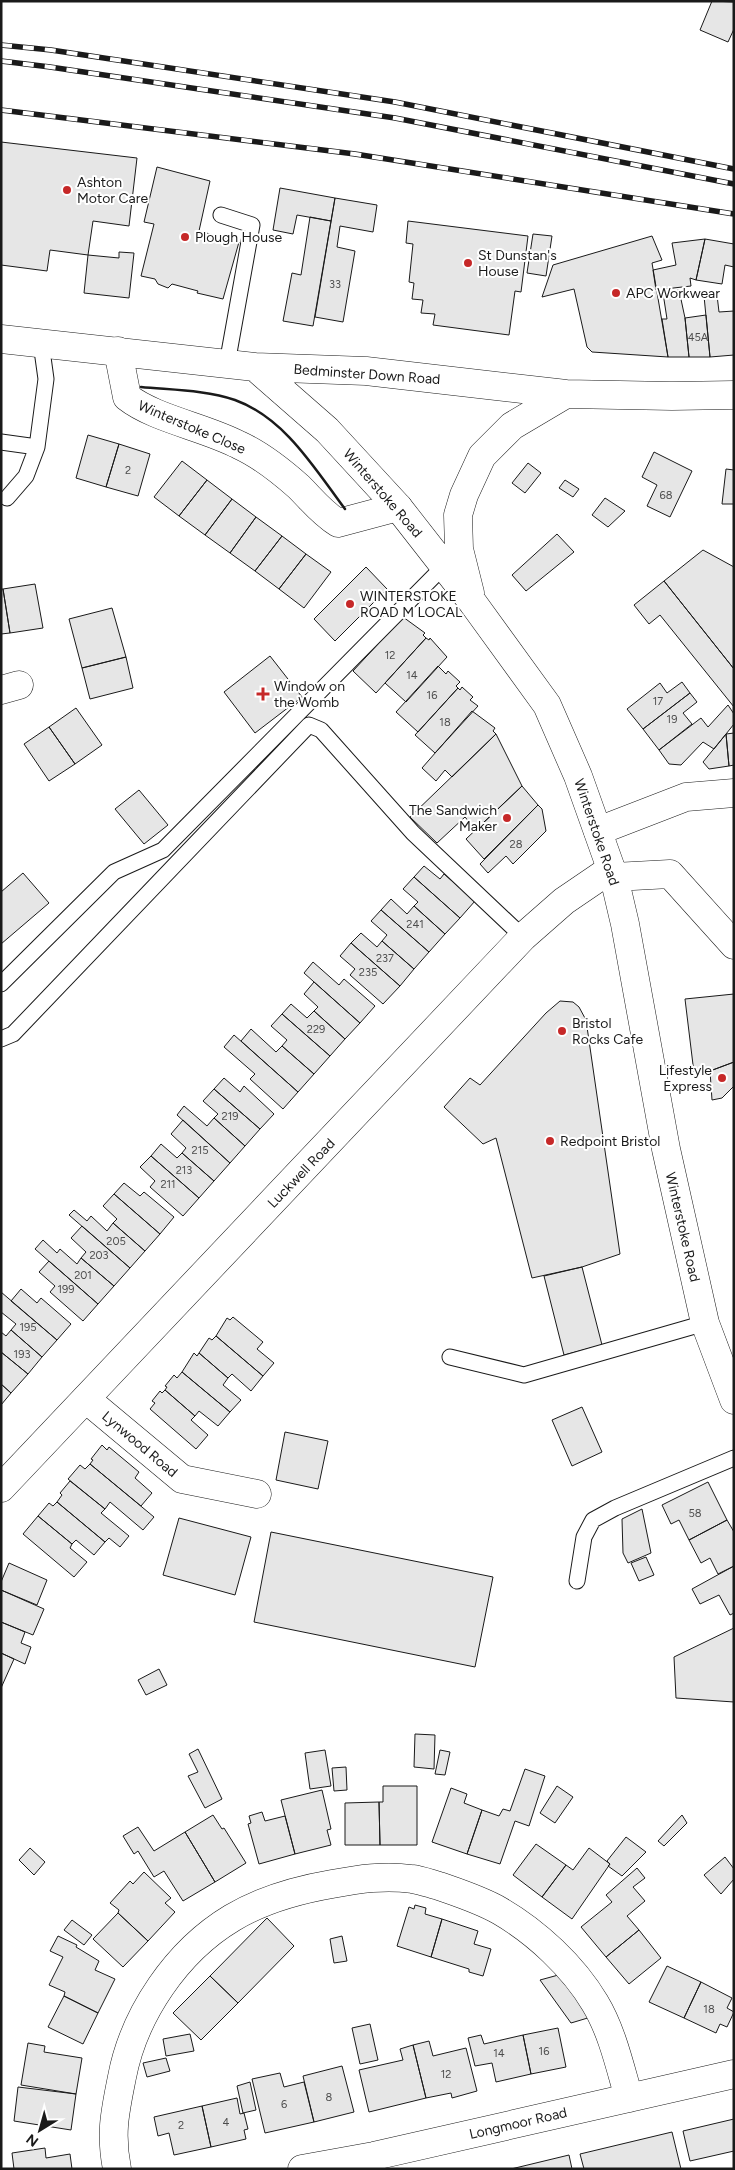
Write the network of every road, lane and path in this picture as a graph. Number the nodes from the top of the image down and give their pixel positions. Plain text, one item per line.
1 (221, 215) dead end
2 (1, 339) edge
3 (41, 343) junction
4 (118, 351) junction
5 (227, 364) junction
6 (255, 367) junction
7 (566, 394) junction
8 (734, 395) edge
9 (1, 442) edge
10 (37, 447) junction
11 (7, 498) dead end
12 (398, 507) junction
13 (444, 566) junction
14 (473, 603) junction
15 (734, 793) edge
16 (598, 831) junction
17 (613, 873) junction
18 (523, 937) junction
19 (734, 945) edge
20 (1, 984) edge
21 (1, 1039) edge
22 (705, 1322) junction
23 (450, 1358) dead end
24 (86, 1399) junction
25 (734, 1400) edge
26 (734, 1458) edge
27 (1, 1488) edge
28 (256, 1494) dead end
29 (577, 1580) dead end
30 (734, 2074) edge
31 (629, 2098) junction
32 (376, 2162) edge
33 (117, 2169) edge
34 (302, 2169) edge

1 - 5 lane
2 - 3 main road, Bedminster Down Road
3 - 4 main road, Bedminster Down Road
3 - 10 lane
4 - 5 main road, Bedminster Down Road
4 - 12 main road, Winterstoke Close
5 - 6 main road, Bedminster Down Road
6 - 7 main road, Bedminster Down Road
6 - 12 main road, Winterstoke Road
7 - 8 main road, Bedminster Down Road
7 - 14 main road
9 - 10 lane
10 - 11 lane
12 - 13 main road, Winterstoke Road
13 - 14 main road, Winterstoke Road
13 - 20 lane
14 - 16 main road, Winterstoke Road
15 - 16 main road
16 - 17 main road, Winterstoke Road
17 - 18 main road, Luckwell Road
17 - 19 main road
17 - 22 main road, Winterstoke Road
18 - 21 lane
18 - 24 main road, Luckwell Road
22 - 23 lane
22 - 25 main road, Winterstoke Road
24 - 27 main road, Luckwell Road
24 - 28 main road, Lynwood Road
26 - 29 lane
30 - 31 main road, Longmoor Road
31 - 32 main road, Longmoor Road
31 - 33 main road
32 - 34 main road, Longmoor Road

